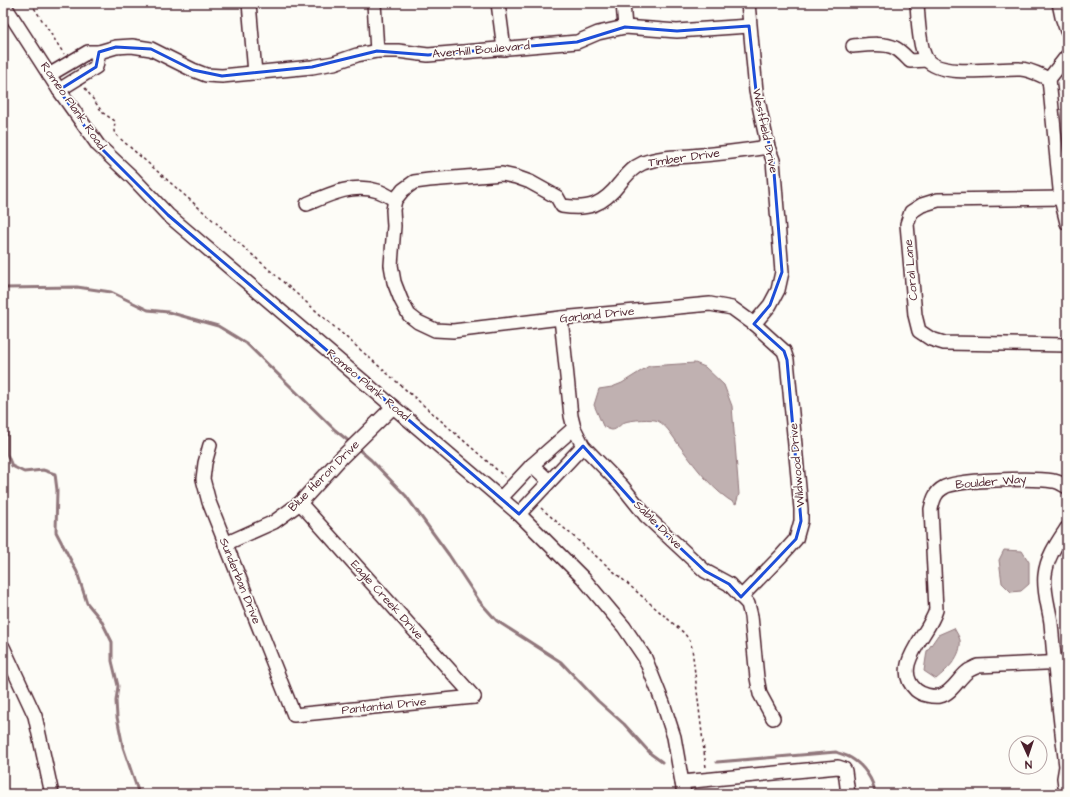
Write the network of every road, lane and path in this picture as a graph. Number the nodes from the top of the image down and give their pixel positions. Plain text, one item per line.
1 (3, 3) edge
2 (31, 3) edge
3 (249, 3) edge
4 (374, 3) edge
5 (498, 3) edge
6 (623, 3) edge
7 (748, 3) edge
8 (917, 3) edge
9 (1060, 3) edge
10 (749, 26) junction
11 (625, 27) junction
12 (1067, 31) edge
13 (853, 46) dead end
14 (504, 49) junction
15 (377, 51) junction
16 (99, 52) junction
17 (1067, 56) edge
18 (927, 60) junction
19 (70, 64) junction
20 (254, 73) junction
21 (50, 74) junction
22 (79, 78) junction
23 (1049, 79) junction
24 (59, 90) junction
25 (768, 147) junction
26 (1064, 199) edge
27 (395, 200) junction
28 (307, 204) dead end
29 (1067, 223) edge
30 (561, 318) junction
31 (754, 324) junction
32 (1067, 345) edge
33 (393, 407) junction
34 (574, 428) junction
35 (210, 445) dead end
36 (583, 446) junction
37 (532, 465) junction
38 (549, 481) junction
39 (514, 484) junction
40 (1067, 488) edge
41 (501, 498) junction
42 (532, 500) junction
43 (300, 503) junction
44 (519, 514) junction
45 (1067, 528) edge
46 (225, 544) junction
47 (741, 597) junction
48 (3, 647) edge
49 (1054, 662) junction
50 (1067, 662) edge
51 (474, 697) joint
52 (294, 715) joint
53 (773, 718) dead end
54 (1067, 767) edge
55 (708, 780) junction
56 (683, 788) edge
57 (52, 794) edge
58 (848, 794) edge
59 (1066, 794) edge

1 - 21 street, Romeo Plank Road
2 - 19 path
3 - 20 street
4 - 15 street
5 - 14 street
6 - 11 street
7 - 10 street, Westfield Drive
8 - 18 street
9 - 12 street
10 - 11 street, Averhill Boulevard
10 - 25 street, Westfield Drive
11 - 14 street, Averhill Boulevard
13 - 18 street
14 - 15 street, Averhill Boulevard
15 - 20 street, Averhill Boulevard
16 - 19 street, Averhill Boulevard
16 - 20 street, Averhill Boulevard
16 - 22 street
17 - 23 street
18 - 23 street
19 - 21 street, Averhill Boulevard
21 - 24 street, Romeo Plank Road
22 - 24 street
22 - 39 path
23 - 26 street
24 - 33 street, Romeo Plank Road
25 - 27 street, Timber Drive
25 - 31 street, Westfield Drive
26 - 29 street
26 - 32 street, Coral Lane
27 - 28 street
27 - 30 street, Garland Drive
30 - 31 street, Garland Drive
30 - 34 street, Sable Drive
31 - 47 street, Wildwood Drive
33 - 41 street, Romeo Plank Road
33 - 43 street, Blue Heron Drive
34 - 36 street, Sable Drive
34 - 37 street
35 - 46 street, Sunderban Drive
36 - 38 street
36 - 47 street, Sable Drive
37 - 38 street
37 - 39 street
38 - 42 street
39 - 41 street
40 - 49 street, Boulder Way
41 - 44 street, Romeo Plank Road
42 - 44 street
42 - 55 path
43 - 46 street, Blue Heron Drive
43 - 51 street, Eagle Creek Drive
44 - 56 street, Romeo Plank Road
45 - 49 street
46 - 52 street, Sunderban Drive
47 - 53 street, Sable Drive
48 - 57 street
49 - 50 street
49 - 54 street
51 - 52 street, Pantantial Drive
54 - 59 street
55 - 56 street
55 - 58 street

